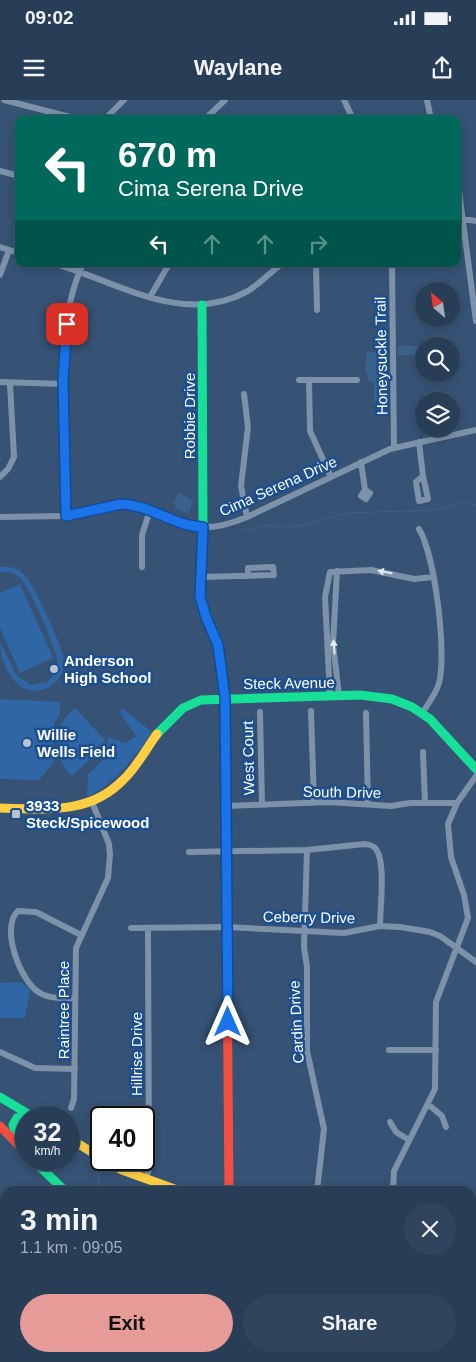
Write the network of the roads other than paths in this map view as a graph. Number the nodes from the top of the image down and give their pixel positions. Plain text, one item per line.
1 (4, 100) edge
2 (124, 100) edge
3 (225, 100) edge
4 (344, 100) edge
5 (427, 100) edge
6 (62, 115) edge
7 (109, 115) edge
8 (209, 115) edge
9 (351, 115) edge
10 (430, 115) edge
11 (0, 171) edge
12 (15, 175) edge
13 (461, 218) edge
14 (476, 221) edge
15 (461, 224) edge
16 (0, 247) edge
17 (9, 250) junction
18 (15, 252) edge
19 (66, 267) edge
20 (82, 267) edge
21 (167, 267) edge
22 (278, 267) edge
23 (316, 267) edge
24 (392, 267) edge
25 (80, 271) junction
26 (0, 275) edge
27 (150, 297) junction
28 (202, 305) junction
29 (317, 310) dead end
30 (476, 321) edge
31 (299, 380) dead end
32 (309, 380) junction
33 (357, 380) dead end
34 (0, 382) edge
35 (10, 384) junction
36 (63, 384) junction
37 (244, 394) dead end
38 (476, 432) edge
39 (419, 442) junction
40 (394, 448) junction
41 (361, 462) junction
42 (331, 476) junction
43 (423, 476) dead end
44 (0, 477) edge
45 (365, 490) dead end
46 (150, 510) junction
47 (0, 516) edge
48 (66, 516) junction
49 (247, 517) junction
50 (203, 527) junction
51 (419, 529) dead end
52 (142, 567) dead end
53 (248, 576) dead end
54 (201, 577) junction
55 (433, 577) junction
56 (334, 696) junction
57 (225, 698) junction
58 (312, 711) dead end
59 (260, 712) dead end
60 (366, 713) dead end
61 (422, 713) junction
62 (423, 752) dead end
63 (476, 769) edge
64 (476, 776) edge
65 (92, 802) junction
66 (314, 803) junction
67 (425, 803) junction
68 (457, 803) junction
69 (262, 804) junction
70 (368, 804) junction
71 (226, 806) junction
72 (0, 808) edge
73 (307, 850) junction
74 (189, 852) dead end
75 (226, 852) junction
76 (380, 926) junction
77 (131, 928) dead end
78 (148, 928) junction
79 (227, 928) junction
80 (305, 929) junction
81 (81, 935) junction
82 (457, 949) junction
83 (476, 962) edge
84 (74, 998) junction
85 (389, 1050) dead end
86 (436, 1050) junction
87 (0, 1052) edge
88 (75, 1069) junction
89 (0, 1097) edge
90 (429, 1105) junction
91 (16, 1106) edge
92 (72, 1106) edge
93 (15, 1121) edge
94 (390, 1122) dead end
95 (0, 1126) edge
96 (446, 1127) dead end
97 (15, 1136) edge
98 (409, 1140) junction
99 (15, 1141) edge
100 (44, 1171) edge
101 (125, 1171) edge
102 (146, 1179) junction
103 (60, 1186) edge
104 (166, 1186) edge
105 (229, 1186) edge
106 (318, 1186) edge
107 (393, 1186) edge

1 - 6 street
2 - 7 street
3 - 8 street
4 - 9 street
5 - 10 street
11 - 12 street
13 - 14 street
15 - 30 street
16 - 17 street
17 - 18 street
17 - 26 street
19 - 25 street
20 - 25 street
21 - 27 street
22 - 28 street
23 - 29 street
24 - 40 street, Honeysuckle Trail
25 - 27 street
25 - 36 street
27 - 28 street
28 - 50 street, Robbie Drive
31 - 32 street
32 - 33 street
32 - 42 street
34 - 35 street
35 - 36 street
35 - 44 street
36 - 48 street
37 - 49 street
38 - 39 street, Cima Serena Drive
39 - 40 street, Cima Serena Drive
39 - 43 street
40 - 41 street, Cima Serena Drive
41 - 42 street, Cima Serena Drive
41 - 45 street
42 - 49 street, Cima Serena Drive
46 - 48 street, Cima Serena Drive
46 - 50 street, Cima Serena Drive
46 - 52 street
47 - 48 street, Cima Serena Drive
49 - 50 street, Cima Serena Drive
50 - 54 street, Robbie Drive
51 - 55 street
53 - 54 street
54 - 57 street, Robbie Drive
55 -> 56 street
55 - 61 street
56 - 57 street, Steck Avenue
56 - 61 street, Steck Avenue
57 - 65 street, Steck Avenue
57 - 71 street, Robbie Drive
58 - 66 street
59 - 69 street, West Court
60 - 70 street
61 - 63 street, Steck Avenue
62 - 67 street
64 - 68 street
65 - 72 street, Steck Avenue
65 - 81 street, Raintree Place
66 - 69 street, South Drive
66 - 70 street, South Drive
67 - 68 street, South Drive
67 - 70 street, South Drive
68 - 82 street
69 - 71 street, South Drive
71 - 75 street, Robbie Drive
73 - 75 street
73 - 76 street
73 - 80 street, Cardin Drive
74 - 75 street
75 - 79 street, Robbie Drive
76 - 80 street, Ceberry Drive
76 - 82 street, Ceberry Drive
77 - 78 street, Ceberry Drive
78 - 79 street, Ceberry Drive
78 - 102 street, Hillrise Drive
79 - 80 street, Ceberry Drive
79 - 105 street, Robbie Drive
80 - 106 street, Cardin Drive
81 - 84 street, Raintree Place
81 - 84 street
82 - 83 street, Ceberry Drive
82 - 86 street
84 - 88 street, Raintree Place
85 - 86 street
86 - 90 street
87 - 88 street
88 - 92 street, Raintree Place
89 - 91 street
90 - 96 street
90 - 98 street
93 - 97 street
94 - 98 street
95 - 99 street
98 - 107 street
100 - 103 street
101 - 102 street
102 - 104 street

